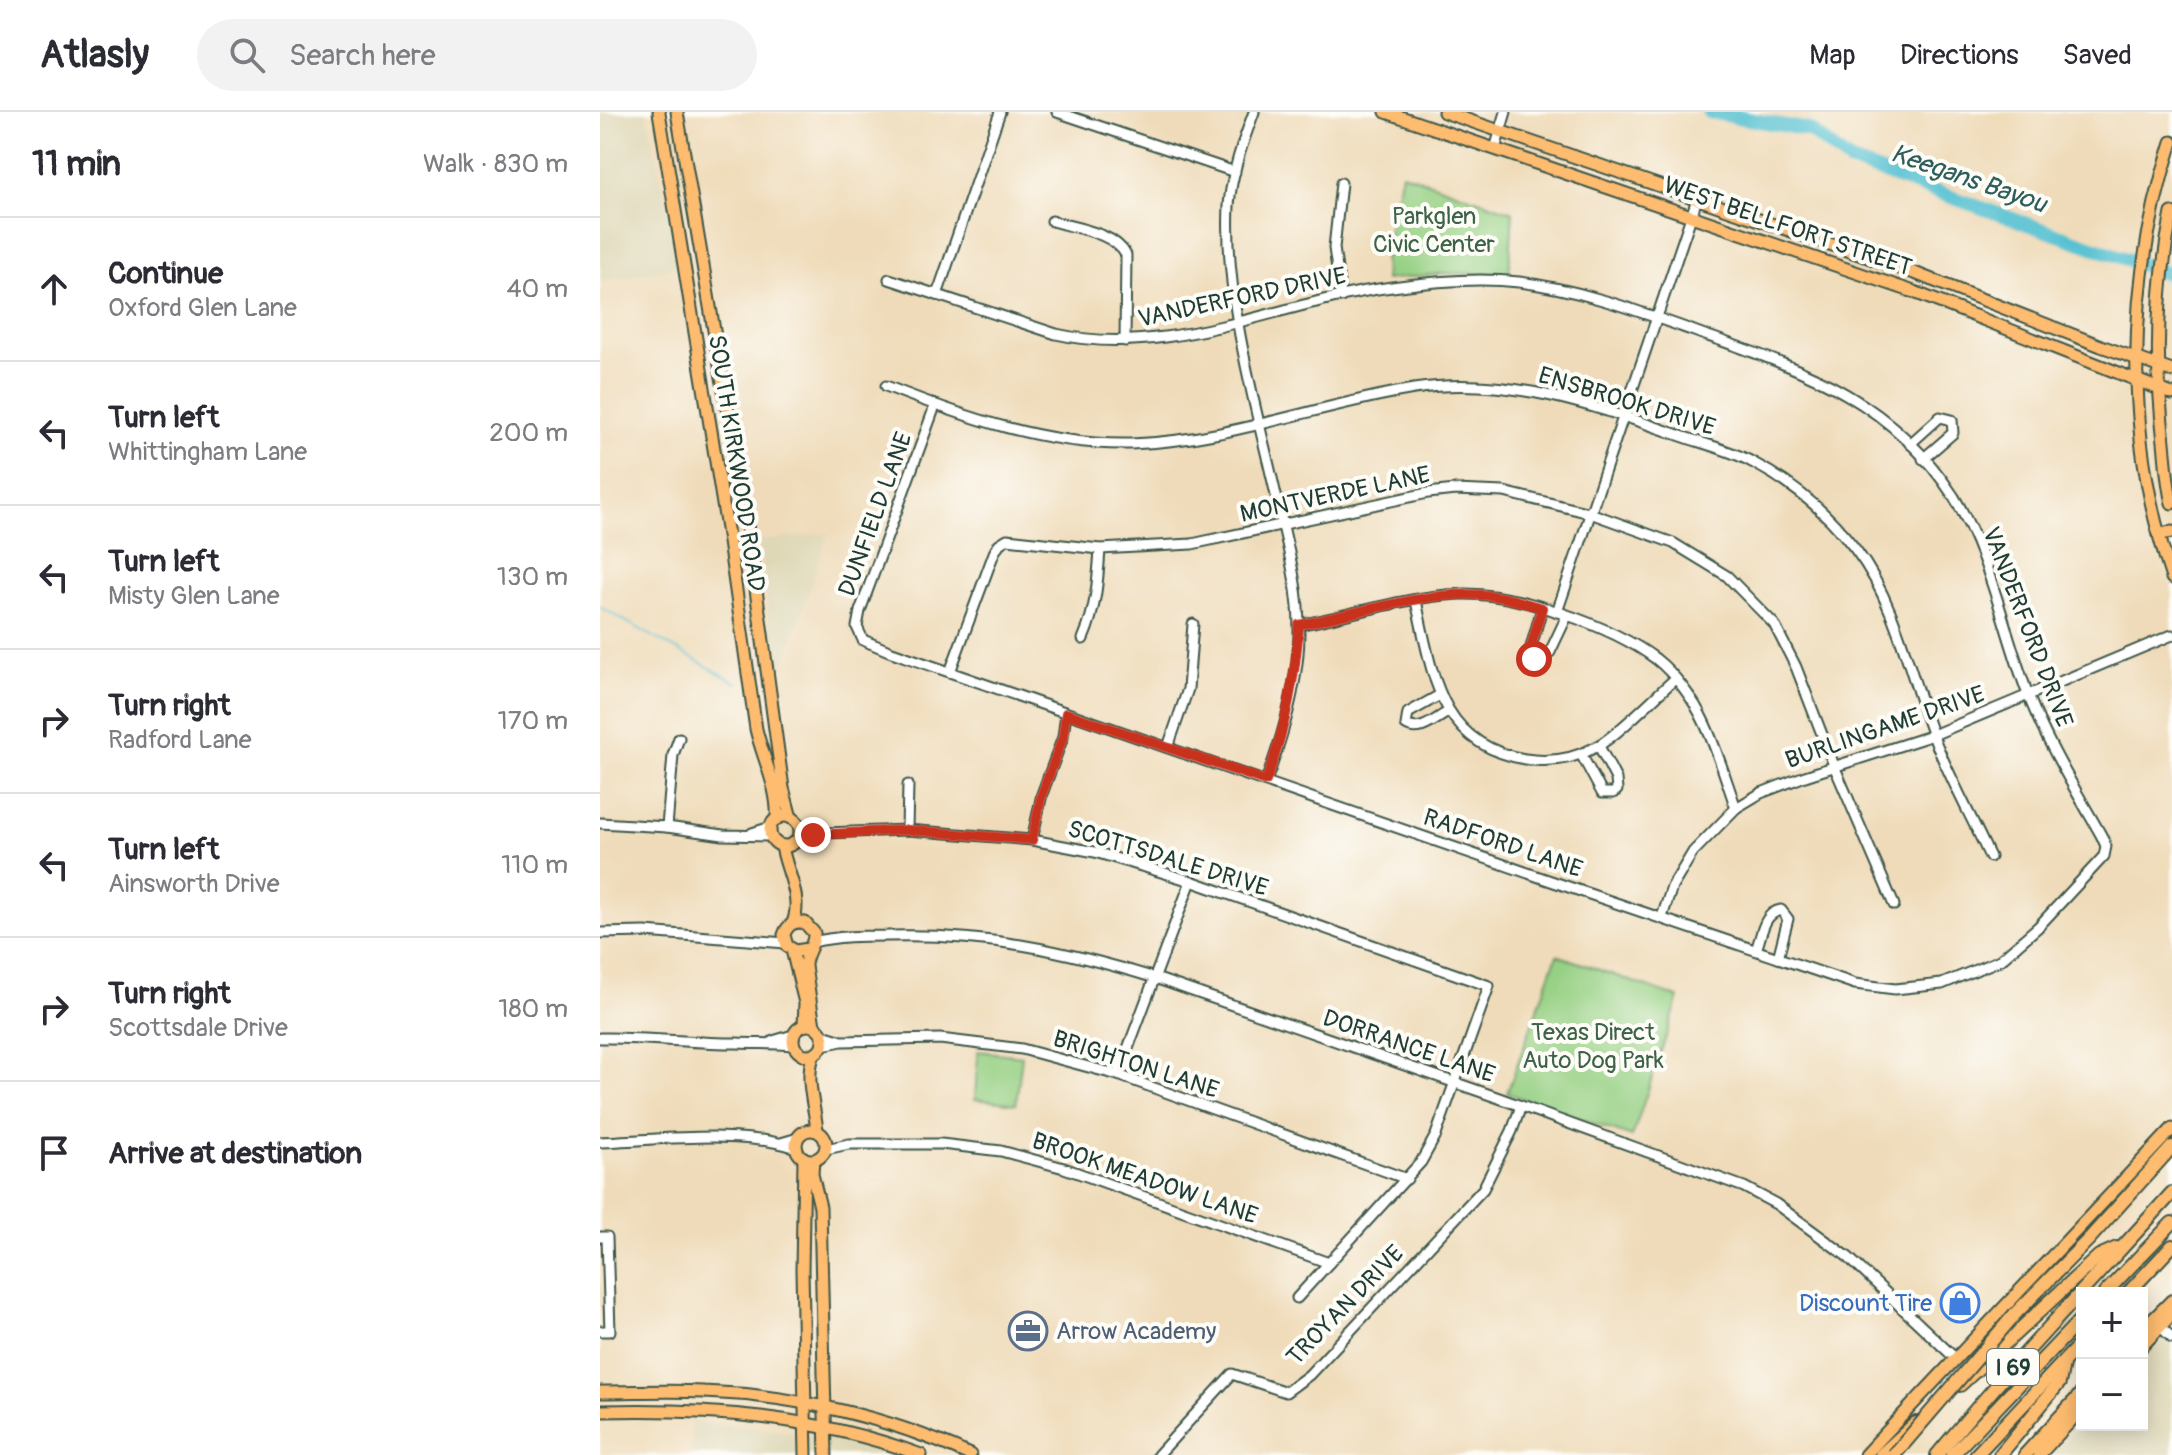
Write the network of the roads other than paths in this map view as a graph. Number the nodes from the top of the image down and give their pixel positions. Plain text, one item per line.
1 (659, 112) edge
2 (677, 112) edge
3 (1000, 112) edge
4 (1057, 112) edge
5 (1254, 112) edge
6 (1386, 112) edge
7 (1444, 112) edge
8 (1506, 112) edge
9 (1500, 131) junction
10 (2171, 145) edge
11 (1495, 149) junction
12 (1235, 172) junction
13 (1341, 183) dead end
14 (1697, 199) junction
15 (2172, 213) edge
16 (1692, 216) junction
17 (1052, 221) dead end
18 (697, 223) junction
19 (677, 226) junction
20 (1853, 252) junction
21 (1848, 270) junction
22 (889, 279) dead end
23 (937, 295) junction
24 (1341, 297) junction
25 (714, 318) junction
26 (1656, 318) junction
27 (2029, 318) junction
28 (1238, 322) junction
29 (692, 329) junction
30 (2024, 334) junction
31 (1125, 341) junction
32 (2137, 358) junction
33 (2158, 365) junction
34 (2172, 371) edge
35 (2137, 381) junction
36 (886, 386) dead end
37 (2160, 389) junction
38 (2172, 394) edge
39 (935, 406) junction
40 (1624, 416) junction
41 (729, 418) junction
42 (1261, 422) junction
43 (708, 423) junction
44 (1910, 444) junction
45 (1923, 459) junction
46 (2172, 503) edge
47 (1590, 513) junction
48 (1283, 525) junction
49 (748, 531) junction
50 (2166, 533) edge
51 (728, 535) junction
52 (1100, 549) junction
53 (2172, 578) edge
54 (1416, 601) junction
55 (1542, 608) junction
56 (1562, 614) junction
57 (740, 617) junction
58 (761, 617) junction
59 (1193, 624) dead end
60 (1299, 625) junction
61 (2172, 635) edge
62 (860, 636) joint
63 (1083, 639) dead end
64 (950, 672) junction
65 (1675, 679) junction
66 (1440, 695) junction
67 (2028, 695) junction
68 (1448, 712) junction
69 (1066, 713) junction
70 (776, 728) junction
71 (756, 729) junction
72 (1933, 735) junction
73 (679, 738) dead end
74 (1599, 746) junction
75 (1168, 747) junction
76 (1581, 754) junction
77 (1835, 768) junction
78 (1266, 781) junction
79 (908, 785) dead end
80 (1736, 808) junction
81 (791, 818) junction
82 (600, 823) edge
83 (667, 827) junction
84 (773, 827) junction
85 (907, 830) junction
86 (793, 839) junction
87 (1032, 840) junction
88 (2104, 856) joint
89 (1990, 857) dead end
90 (1191, 881) junction
91 (1894, 905) dead end
92 (1662, 917) junction
93 (600, 933) edge
94 (792, 934) junction
95 (812, 941) junction
96 (1756, 950) junction
97 (1778, 958) junction
98 (1155, 978) junction
99 (815, 1037) junction
100 (600, 1038) edge
101 (796, 1044) junction
102 (1118, 1075) junction
103 (1454, 1083) junction
104 (1521, 1106) junction
105 (2172, 1129) edge
106 (600, 1142) edge
107 (811, 1144) junction
108 (2172, 1147) edge
109 (1407, 1179) junction
110 (2172, 1193) edge
111 (2172, 1223) edge
112 (600, 1237) edge
113 (2127, 1243) junction
114 (2172, 1246) edge
115 (1329, 1263) junction
116 (2111, 1287) edge
117 (2134, 1287) edge
118 (1297, 1298) dead end
119 (2172, 1301) edge
120 (2172, 1314) edge
121 (2076, 1324) edge
122 (2148, 1325) edge
123 (2160, 1326) junction
124 (605, 1331) edge
125 (2172, 1338) edge
126 (2148, 1339) edge
127 (2076, 1348) edge
128 (1956, 1359) junction
129 (2063, 1362) junction
130 (600, 1392) edge
131 (2076, 1400) edge
132 (805, 1404) junction
133 (825, 1408) junction
134 (600, 1411) edge
135 (2076, 1415) edge
136 (805, 1422) junction
137 (826, 1428) junction
138 (806, 1455) edge
139 (826, 1455) edge
140 (921, 1455) edge
141 (970, 1455) edge
142 (1158, 1455) edge
143 (1865, 1455) edge
144 (1881, 1455) edge
145 (1894, 1455) edge
146 (1937, 1455) edge
147 (1952, 1455) edge
148 (1976, 1455) edge
149 (2000, 1455) edge
150 (2025, 1455) edge
151 (2039, 1455) edge

1 - 19 main road, SOUTH KIRKWOOD ROAD
2 - 18 main road, SOUTH KIRKWOOD ROAD
3 - 23 street
4 - 12 street
5 - 12 street
6 - 11 main road, WEST BELLFORT STREET
7 - 9 main road, WEST BELLFORT STREET
8 - 9 street
9 - 11 street
9 - 14 main road, WEST BELLFORT STREET
10 - 32 main road
11 - 16 main road, WEST BELLFORT STREET
12 - 28 street
13 - 24 street
14 - 16 street
14 - 20 main road, WEST BELLFORT STREET
15 - 33 main road
16 - 21 main road, WEST BELLFORT STREET
16 - 26 street
17 - 31 street
18 - 19 main road
18 - 25 main road, SOUTH KIRKWOOD ROAD
19 - 29 main road, SOUTH KIRKWOOD ROAD
20 - 21 main road
20 - 27 main road, WEST BELLFORT STREET
21 - 30 main road, WEST BELLFORT STREET
22 - 23 street, VANDERFORD DRIVE
23 - 31 street, VANDERFORD DRIVE
24 - 26 street, VANDERFORD DRIVE
24 - 28 street, VANDERFORD DRIVE
25 - 29 main road
25 - 41 main road, SOUTH KIRKWOOD ROAD
26 - 40 street
26 - 44 street, VANDERFORD DRIVE
27 - 30 main road
27 - 32 main road, WEST BELLFORT STREET
28 - 31 street, VANDERFORD DRIVE
28 - 42 street
29 - 43 main road, SOUTH KIRKWOOD ROAD
30 - 35 main road, WEST BELLFORT STREET
32 - 33 main road, WEST BELLFORT STREET
32 - 35 main road
33 - 34 main road, WEST BELLFORT STREET
33 - 37 main road
35 - 37 main road, WEST BELLFORT STREET
35 - 50 main road
36 - 39 street, ENSBROOK DRIVE
37 - 38 main road, WEST BELLFORT STREET
37 - 46 main road
39 - 42 street, ENSBROOK DRIVE
39 - 62 street, DUNFIELD LANE
40 - 42 street, ENSBROOK DRIVE
40 - 47 street
40 - 72 street, ENSBROOK DRIVE
41 - 43 main road
41 - 49 main road, SOUTH KIRKWOOD ROAD
42 - 48 street
43 - 51 main road, SOUTH KIRKWOOD ROAD
44 - 45 street, VANDERFORD DRIVE
44 - 45 street
45 - 67 street, VANDERFORD DRIVE
47 - 48 street, MONTVERDE LANE
47 - 56 street
47 - 77 street, MONTVERDE LANE
48 - 52 street, MONTVERDE LANE
48 - 60 street
49 - 51 main road
49 - 58 main road, SOUTH KIRKWOOD ROAD
50 - 53 main road
51 - 57 main road, SOUTH KIRKWOOD ROAD
52 - 63 street
52 - 64 street, MONTVERDE LANE
54 - 55 street
54 - 60 street
54 - 66 street
55 - 56 street
55 - 56 street
56 - 65 street
57 - 58 main road
57 - 71 main road, SOUTH KIRKWOOD ROAD
58 - 70 main road, SOUTH KIRKWOOD ROAD
59 - 75 street
60 - 78 street
61 - 67 street, BURLINGAME DRIVE
62 - 64 street, RADFORD LANE
64 - 69 street, RADFORD LANE
65 - 74 street
65 - 80 street
66 - 68 street
66 - 68 street
67 - 72 street, BURLINGAME DRIVE
67 - 88 street, VANDERFORD DRIVE
68 - 76 street
69 - 75 street, RADFORD LANE
69 - 87 street
70 - 71 main road
70 - 81 main road, SOUTH KIRKWOOD ROAD
71 - 84 main road, SOUTH KIRKWOOD ROAD
72 - 77 street, BURLINGAME DRIVE
72 - 89 street, ENSBROOK DRIVE
73 - 83 street
74 - 76 street
74 - 76 street
75 - 78 street, RADFORD LANE
77 - 80 street, BURLINGAME DRIVE
77 - 91 street, MONTVERDE LANE
78 - 92 street, RADFORD LANE
79 - 85 street
80 - 92 street, BURLINGAME DRIVE
81 - 84 main road
81 - 86 main road
82 - 83 street
83 - 84 street
84 - 86 main road
85 - 86 street, SCOTTSDALE DRIVE
85 - 87 street, SCOTTSDALE DRIVE
86 - 94 main road
87 - 90 street, SCOTTSDALE DRIVE
88 - 97 street, RADFORD LANE
90 - 98 street
90 - 103 street, SCOTTSDALE DRIVE
92 - 96 street, RADFORD LANE
93 - 94 street
94 - 95 main road
94 - 95 main road
94 - 99 main road
95 - 98 street, DORRANCE LANE
95 - 99 main road
96 - 97 street, RADFORD LANE
96 - 97 street
98 - 102 street
98 - 103 street, DORRANCE LANE
99 - 101 main road
99 - 101 main road
99 - 102 street, BRIGHTON LANE
99 - 107 main road
100 - 101 street
101 - 107 main road
102 - 109 street, BRIGHTON LANE
103 - 104 street, DORRANCE LANE
103 - 109 street
104 - 128 street, DORRANCE LANE
104 - 142 street, TROYAN DRIVE
105 - 128 main road
106 - 107 street, BROOK MEADOW LANE
107 - 115 street, BROOK MEADOW LANE
107 - 132 main road
107 - 133 main road
108 - 145 highway, bridge
109 - 115 street
110 - 113 highway, I 69
111 - 116 highway
112 - 124 street
113 - 144 highway
113 - 146 highway, I 69
114 - 117 highway
115 - 118 street
119 - 122 highway
120 - 123 main road
121 - 147 highway
123 - 125 street
123 - 126 main road
127 - 129 highway, I 69
128 - 143 main road
129 - 148 highway, I 69
129 - 149 highway
130 - 132 main road
131 - 150 highway
132 - 133 main road
132 - 136 main road
133 - 137 main road
133 - 141 main road
134 - 136 main road
135 - 151 main road
136 - 137 main road
136 - 138 main road
137 - 139 main road
137 - 140 main road

